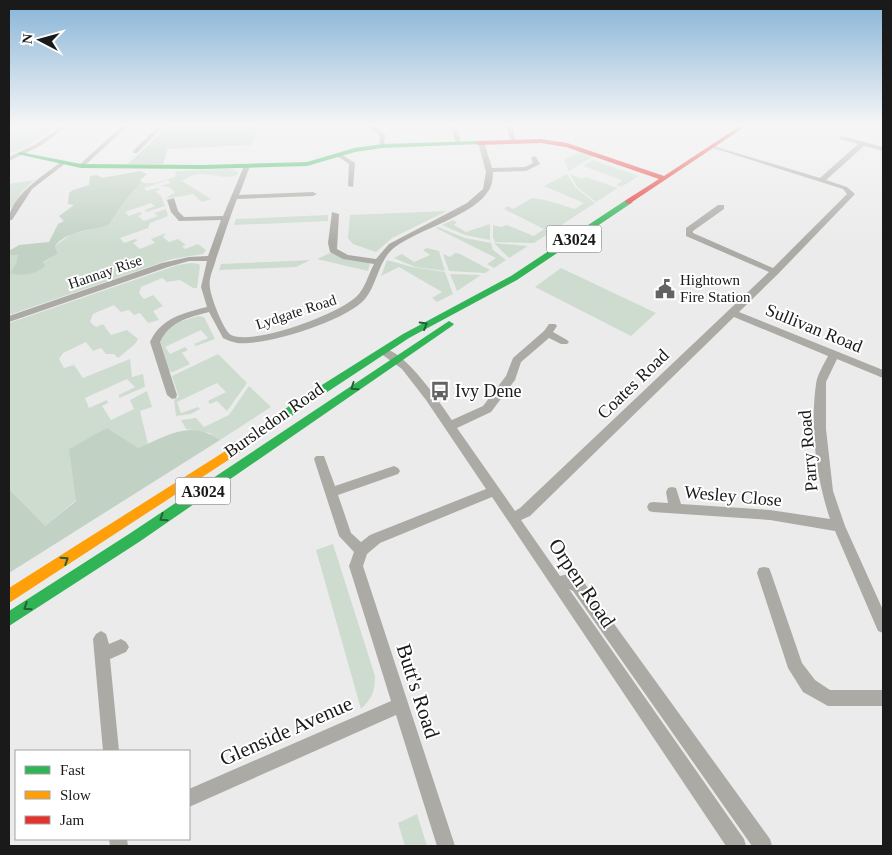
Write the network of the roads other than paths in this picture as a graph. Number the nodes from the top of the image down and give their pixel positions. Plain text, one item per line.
1 (59, 166) edge
2 (81, 166) edge
3 (247, 166) junction
4 (250, 166) edge
5 (352, 166) edge
6 (489, 166) edge
7 (533, 166) edge
8 (628, 166) edge
9 (682, 166) edge
10 (775, 166) edge
11 (838, 166) edge
12 (490, 170) junction
13 (664, 178) junction
14 (822, 181) junction
15 (351, 186) dead end
16 (313, 194) dead end
17 (235, 197) junction
18 (171, 200) dead end
19 (721, 207) dead end
20 (336, 214) dead end
21 (9, 218) edge
22 (227, 218) junction
23 (212, 258) junction
24 (377, 262) junction
25 (775, 272) junction
26 (483, 297) junction
27 (213, 308) junction
28 (733, 313) junction
29 (9, 319) edge
30 (564, 342) dead end
31 (383, 351) junction
32 (834, 354) junction
33 (395, 359) junction
34 (883, 374) edge
35 (172, 395) dead end
36 (450, 426) junction
37 (320, 459) dead end
38 (394, 471) dead end
39 (494, 491) junction
40 (332, 492) junction
41 (672, 492) dead end
42 (653, 507) dead end
43 (676, 508) junction
44 (513, 518) junction
45 (839, 526) junction
46 (361, 550) junction
47 (764, 572) dead end
48 (557, 583) junction
49 (9, 596) edge
50 (878, 606) edge
51 (9, 619) edge
52 (883, 626) edge
53 (121, 647) dead end
54 (883, 698) edge
55 (400, 705) junction
56 (111, 750) edge
57 (190, 798) edge
58 (446, 846) edge
59 (737, 846) edge
60 (763, 846) edge

1 - 21 street
2 - 3 main road
3 - 4 main road
3 - 17 street, Lydgate Road
5 - 15 street
6 - 12 street
7 - 12 street
8 - 13 main road
9 - 13 main road, Bursledon Road / A3024
10 - 14 street, Coates Road
11 - 14 street
12 - 24 street, Lydgate Road
13 - 26 main road, Bursledon Road / A3024
14 - 25 street, Coates Road
16 - 17 street
17 - 22 street, Lydgate Road
18 - 22 street
19 - 25 street
20 - 24 street
22 - 23 street, Lydgate Road
23 - 27 street, Lydgate Road
23 - 29 street, Hannay Rise
24 - 27 street, Lydgate Road
25 - 28 street, Coates Road
31 -> 26 main road, Bursledon Road / A3024
26 - 33 main road, Bursledon Road / A3024
27 - 35 street
28 - 32 street, Sullivan Road
28 - 44 street, Coates Road
30 - 36 street
31 - 33 street, Orpen Road
49 -> 31 main road, Bursledon Road / A3024
32 - 34 street, Sullivan Road
32 - 45 street, Parry Road
33 - 36 street, Orpen Road
33 -> 51 main road, Bursledon Road / A3024
36 - 39 street, Orpen Road
37 - 40 street
38 - 40 street
39 - 44 street, Orpen Road
39 - 46 street
40 - 46 street
41 - 43 street
42 - 43 street, Wesley Close
43 - 45 street, Wesley Close
44 - 48 street, Orpen Road
45 - 50 street, Parry Road
46 - 55 street, Butt's Road
47 - 54 street
48 - 59 street, Orpen Road
48 - 60 street
50 - 52 street, Parry Road
53 - 56 street
55 - 57 street, Glenside Avenue
55 - 58 street, Butt's Road

